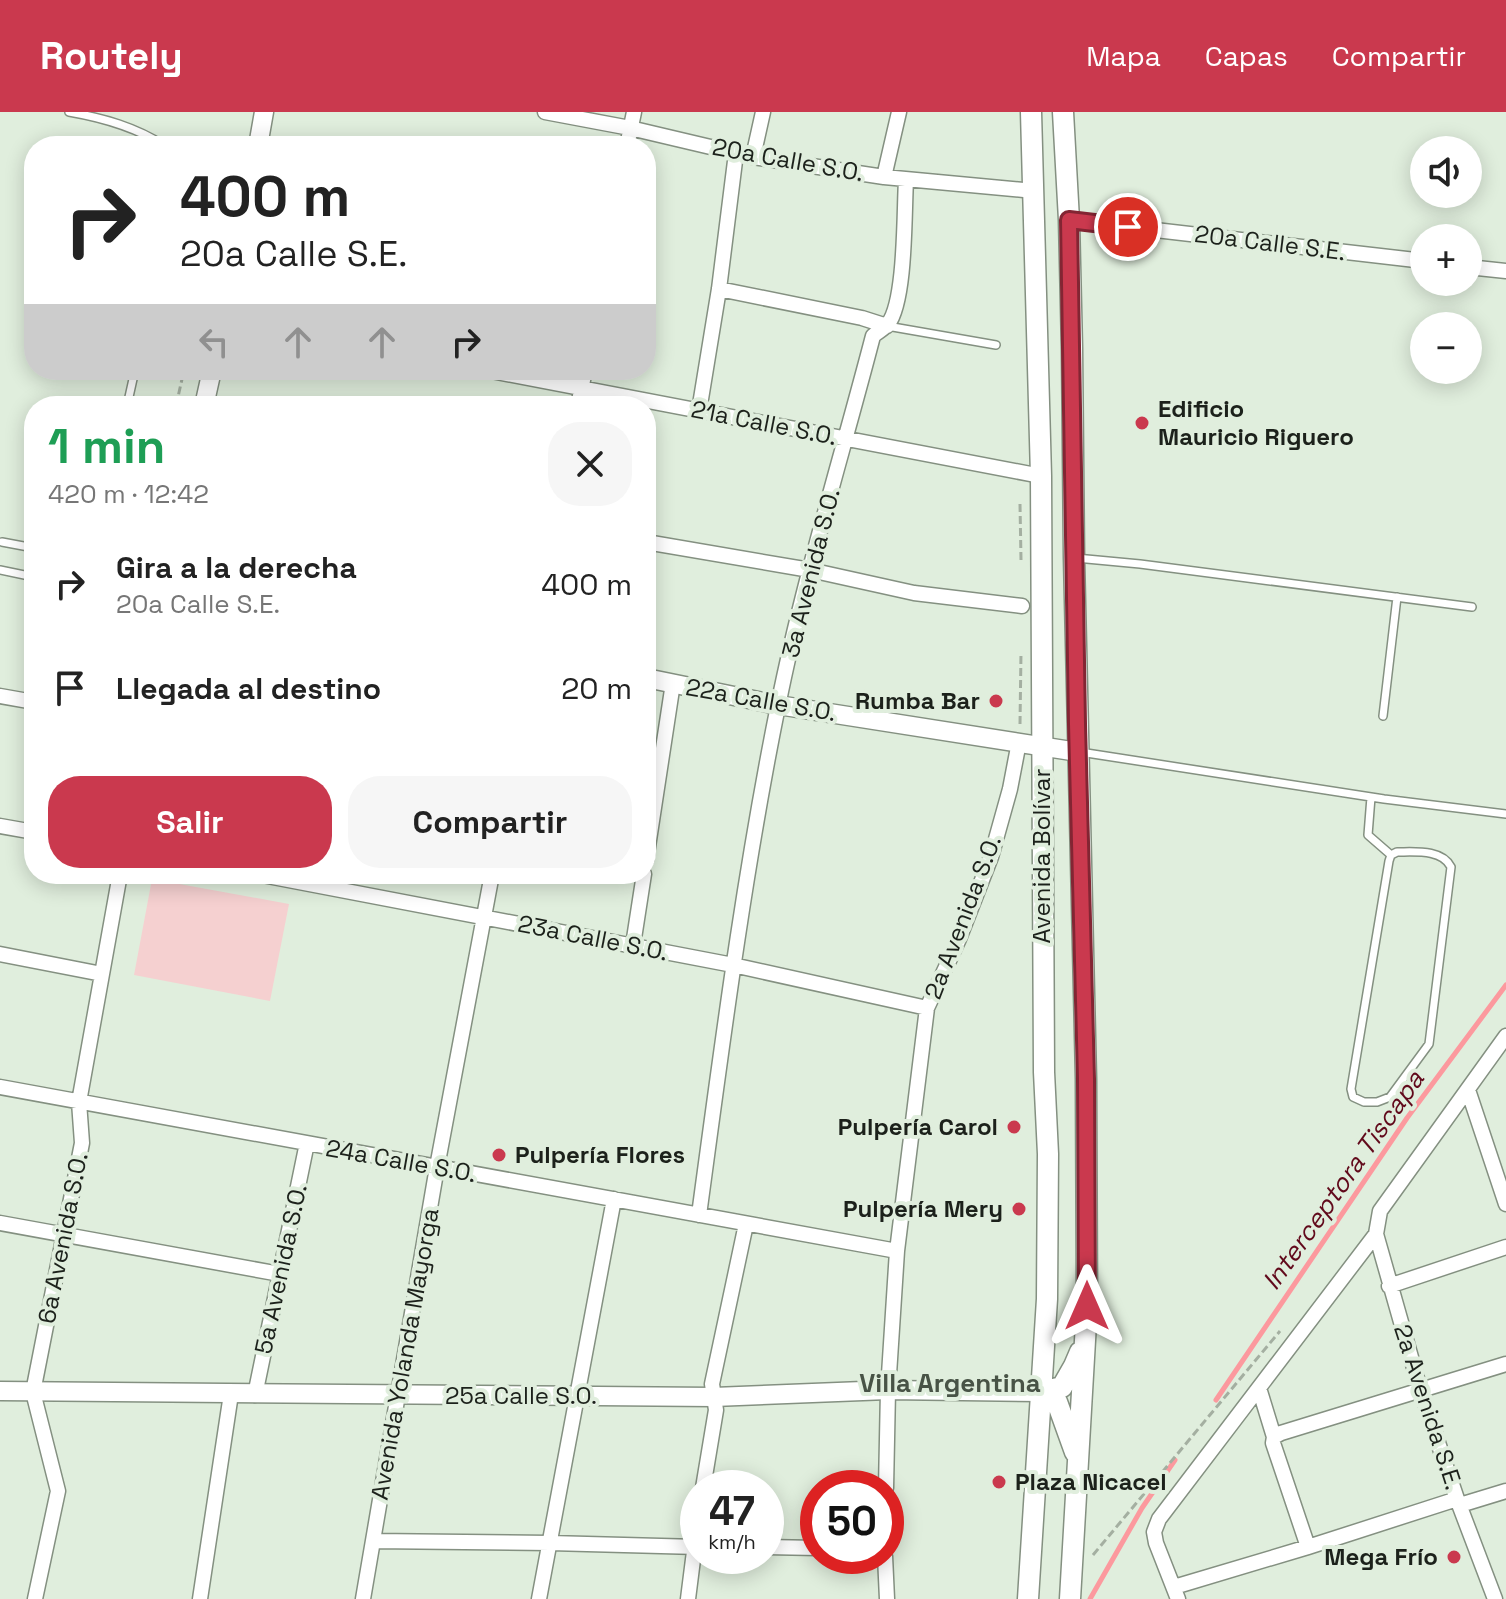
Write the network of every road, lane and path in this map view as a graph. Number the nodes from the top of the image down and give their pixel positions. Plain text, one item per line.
1 (69, 112) edge
2 (264, 112) edge
3 (545, 112) edge
4 (634, 112) edge
5 (763, 112) edge
6 (899, 112) edge
7 (1031, 112) edge
8 (1063, 112) edge
9 (630, 128) junction
10 (150, 136) edge
11 (260, 136) edge
12 (629, 136) edge
13 (736, 153) junction
14 (753, 157) junction
15 (884, 177) junction
16 (906, 180) junction
17 (1034, 191) junction
18 (1069, 220) junction
19 (1410, 259) edge
20 (1482, 268) edge
21 (1506, 271) edge
22 (719, 289) junction
23 (887, 326) junction
24 (996, 345) dead end
25 (539, 380) edge
26 (583, 380) edge
27 (581, 388) junction
28 (580, 396) edge
29 (622, 396) edge
30 (656, 403) edge
31 (699, 411) junction
32 (846, 439) junction
33 (1041, 476) junction
34 (1020, 503) dead end
35 (2, 542) dead end
36 (656, 544) edge
37 (24, 546) edge
38 (1074, 558) junction
39 (1021, 563) dead end
40 (0, 570) edge
41 (810, 570) junction
42 (24, 575) edge
43 (1397, 597) junction
44 (1022, 606) dead end
45 (1472, 607) dead end
46 (1021, 652) dead end
47 (656, 680) edge
48 (673, 683) junction
49 (0, 696) edge
50 (24, 700) edge
51 (778, 705) junction
52 (1383, 716) dead end
53 (1019, 742) junction
54 (1041, 745) junction
55 (1078, 752) junction
56 (656, 794) edge
57 (1371, 797) junction
58 (1506, 814) edge
59 (0, 826) edge
60 (24, 830) edge
61 (1391, 855) junction
62 (118, 884) edge
63 (308, 884) edge
64 (490, 884) edge
65 (642, 884) edge
66 (483, 918) junction
67 (633, 945) junction
68 (0, 954) edge
69 (733, 965) junction
70 (102, 974) junction
71 (927, 1008) junction
72 (1506, 1036) edge
73 (0, 1087) edge
74 (1468, 1090) junction
75 (79, 1102) junction
76 (307, 1143) junction
77 (437, 1167) junction
78 (614, 1199) junction
79 (1506, 1204) edge
80 (699, 1215) junction
81 (0, 1223) edge
82 (746, 1224) junction
83 (1376, 1234) junction
84 (64, 1235) junction
85 (1506, 1247) edge
86 (897, 1251) junction
87 (280, 1274) junction
88 (1389, 1286) junction
89 (1288, 1321) dead end
90 (1085, 1338) junction
91 (1506, 1364) edge
92 (1259, 1388) junction
93 (1420, 1389) junction
94 (888, 1390) junction
95 (0, 1391) edge
96 (33, 1392) junction
97 (1041, 1392) junction
98 (231, 1394) junction
99 (255, 1395) junction
100 (397, 1395) junction
101 (577, 1396) junction
102 (714, 1397) junction
103 (1274, 1437) junction
104 (1079, 1464) junction
105 (706, 1470) edge
106 (886, 1470) edge
107 (1506, 1491) edge
108 (1458, 1502) junction
109 (373, 1541) junction
110 (550, 1543) junction
111 (680, 1547) edge
112 (1308, 1547) junction
113 (692, 1574) edge
114 (886, 1574) edge
115 (1070, 1591) edge
116 (1176, 1593) edge
117 (35, 1599) edge
118 (200, 1599) edge
119 (363, 1599) edge
120 (539, 1599) edge
121 (688, 1599) edge
122 (887, 1599) edge
123 (1028, 1599) edge
124 (1495, 1599) edge

1 - 10 lane
2 - 11 street
3 - 9 street, 20a Calle S.O.
4 - 9 street
5 - 14 street
6 - 15 street
7 - 17 main road, Avenida Bolívar
8 - 18 main road, Avenida Bolívar
9 - 12 street
9 - 13 street, 20a Calle S.O.
13 - 14 street, 20a Calle S.O.
13 - 22 street
14 - 15 street, 20a Calle S.O.
15 - 16 street, 20a Calle S.O.
16 - 17 street, 20a Calle S.O.
16 - 23 street, 3a Avenida S.O.
17 - 33 main road, Avenida Bolívar
18 - 19 street, 20a Calle S.E.
18 - 38 main road, Avenida Bolívar
20 - 21 street
22 - 23 street
22 - 31 street
23 - 24 lane
23 - 32 street, 3a Avenida S.O.
25 - 27 street, 21a Calle S.O.
26 - 27 street
27 - 28 street
27 - 29 street, 21a Calle S.O.
30 - 31 street, 21a Calle S.O.
31 - 32 street, 21a Calle S.O.
32 - 33 street, 21a Calle S.O.
32 - 41 street, 3a Avenida S.O.
33 - 54 main road, Avenida Bolívar
34 - 39 path
35 - 37 lane
36 - 41 street
38 - 43 lane
38 - 55 main road, Avenida Bolívar
40 - 42 lane
41 - 44 street
41 - 51 street, 3a Avenida S.O.
43 - 45 lane
43 - 52 lane
46 - 53 path
47 - 48 street, 22a Calle S.O.
48 - 51 street, 22a Calle S.O.
48 - 56 street
49 - 50 street
51 - 53 street, 22a Calle S.O.
51 - 69 street, 3a Avenida S.O.
53 - 54 street
53 - 71 street, 2a Avenida S.O.
54 - 55 street
54 - 97 main road, Avenida Bolívar
55 - 57 lane
55 - 90 main road, Avenida Bolívar
57 - 58 lane
57 - 61 lane
59 - 60 street
61 - 61 lane
62 - 70 street, 6a Avenida S.O.
63 - 66 street, 23a Calle S.O.
64 - 66 street, Avenida Yolanda Mayorga
65 - 67 street
66 - 67 street, 23a Calle S.O.
66 - 77 street, Avenida Yolanda Mayorga
67 - 69 street, 23a Calle S.O.
68 - 70 street
69 - 71 street, 23a Calle S.O.
69 - 80 street, 3a Avenida S.O.
70 - 75 street, 6a Avenida S.O.
71 - 86 street, 2a Avenida S.O.
72 - 74 street
73 - 75 street, 24a Calle S.O.
74 - 79 street
74 - 83 street, 2a Avenida S.E.
75 - 76 street, 24a Calle S.O.
75 - 84 street, 6a Avenida S.O.
76 - 77 street, 24a Calle S.O.
76 - 87 street, 5a Avenida S.O.
77 - 78 street, 24a Calle S.O.
77 - 100 street, Avenida Yolanda Mayorga
78 - 80 street, 24a Calle S.O.
78 - 101 street
80 - 82 street, 24a Calle S.O.
81 - 84 street
82 - 86 street, 24a Calle S.O.
82 - 102 street
83 - 88 street, 2a Avenida S.E.
83 - 92 street
84 - 87 street
84 - 96 street, 6a Avenida S.O.
85 - 88 street
86 - 94 street, 2a Avenida S.O.
87 - 99 street, 5a Avenida S.O.
88 - 93 street, 2a Avenida S.E.
89 - 115 path
90 - 97 main road
90 - 104 main road, Avenida Bolívar
91 - 93 street
92 - 103 street
92 - 116 street
93 - 103 street
93 - 108 street, 2a Avenida S.E.
94 - 97 street, 25a Calle S.O.
94 - 102 street, 25a Calle S.O.
94 - 106 street, 2a Avenida S.O.
95 - 96 street, 25a Calle S.O.
96 - 98 street, 25a Calle S.O.
96 - 117 street, 6a Avenida S.O.
97 - 104 main road
97 - 123 main road, Avenida Bolívar
98 - 99 street, 25a Calle S.O.
98 - 118 street
99 - 100 street, 25a Calle S.O.
100 - 101 street, 25a Calle S.O.
100 - 109 street, Avenida Yolanda Mayorga
101 - 102 street, 25a Calle S.O.
101 - 110 street
102 - 105 street
103 - 112 street
104 - 115 main road, Avenida Bolívar
107 - 108 street
108 - 112 street
108 - 124 street, 2a Avenida S.E.
109 - 110 street
109 - 119 street, Avenida Yolanda Mayorga
110 - 111 street
110 - 120 street
112 - 116 street
113 - 121 street
114 - 122 street

